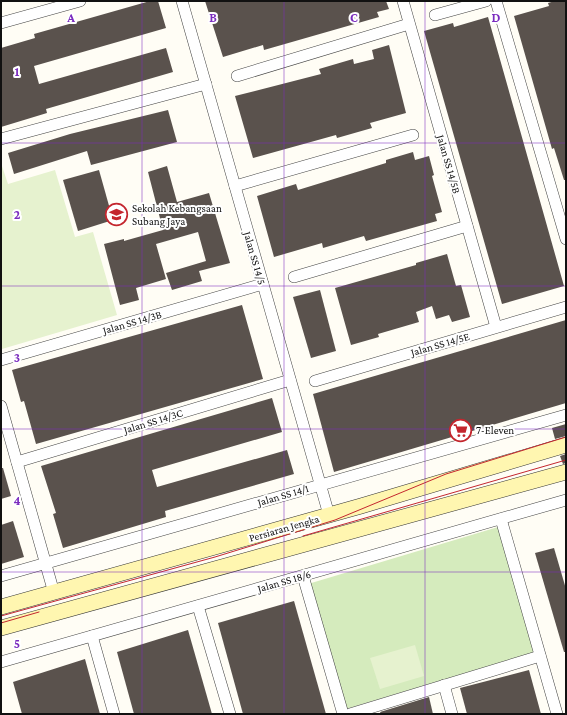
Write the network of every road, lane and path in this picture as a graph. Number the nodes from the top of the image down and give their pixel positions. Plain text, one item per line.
1 (80, 1) edge
2 (182, 1) edge
3 (402, 1) edge
4 (486, 1) edge
5 (496, 1) edge
6 (435, 16) dead end
7 (1, 24) edge
8 (409, 24) junction
9 (237, 76) dead end
10 (206, 84) junction
11 (413, 135) dead end
12 (1, 139) edge
13 (235, 186) junction
14 (467, 226) junction
15 (566, 239) edge
16 (294, 277) dead end
17 (263, 284) junction
18 (566, 307) edge
19 (496, 328) junction
20 (1, 360) edge
21 (290, 380) junction
22 (315, 381) dead end
23 (1, 406) edge
24 (566, 415) edge
25 (566, 445) edge
26 (17, 462) junction
27 (566, 472) edge
28 (320, 485) junction
29 (566, 500) edge
30 (329, 515) junction
31 (501, 519) junction
32 (46, 563) junction
33 (1, 576) edge
34 (303, 576) junction
35 (54, 593) junction
36 (198, 606) junction
37 (1, 607) edge
38 (60, 612) junction
39 (1, 628) edge
40 (92, 636) junction
41 (540, 656) junction
42 (1, 662) edge
43 (444, 685) junction
44 (114, 714) edge
45 (230, 714) edge
46 (342, 714) edge
47 (350, 714) edge
48 (452, 714) edge
49 (557, 714) edge

1 - 7 street
2 - 10 street, Jalan SS 14/5
3 - 8 street, Jalan SS 14/5B
4 - 6 street
5 - 15 street
8 - 9 street
8 - 14 street, Jalan SS 14/5B
10 - 12 street
10 - 13 street, Jalan SS 14/5
11 - 13 street
13 - 17 street, Jalan SS 14/5
14 - 16 street
14 - 19 street, Jalan SS 14/5B
17 - 20 street, Jalan SS 14/3B
17 - 21 street, Jalan SS 14/5
18 - 19 street, Jalan SS 14/5E
19 - 22 street, Jalan SS 14/5E
21 - 26 street, Jalan SS 14/3C
21 - 28 street, Jalan SS 14/5
23 - 26 street
24 - 28 street, Jalan SS 14/1
25 - 30 main road, Persiaran Jengka
26 - 32 street
27 - 38 main road, Persiaran Jengka
28 - 30 street, Jalan SS 14/5
28 - 32 street, Jalan SS 14/1
29 - 31 street, Jalan SS 18/6
30 - 35 main road, Persiaran Jengka
31 - 34 street, Jalan SS 18/6
31 - 41 street
32 - 33 street, Jalan SS 14/1
32 - 35 street
34 - 36 street, Jalan SS 18/6
34 - 46 street
35 - 37 main road, Persiaran Jengka
35 - 38 main road
36 - 40 street, Jalan SS 18/6
36 - 45 street
38 - 39 main road, Persiaran Jengka
40 - 42 street, Jalan SS 18/6
40 - 44 street
41 - 43 street
41 - 49 street
43 - 47 street
43 - 48 street

